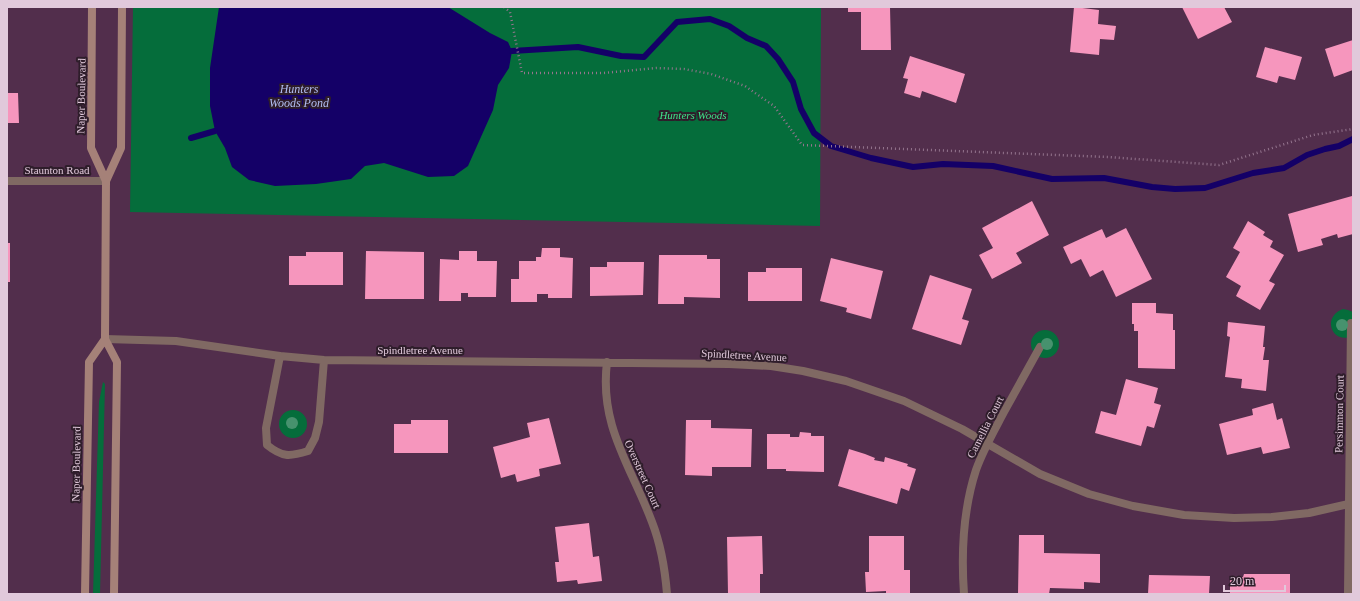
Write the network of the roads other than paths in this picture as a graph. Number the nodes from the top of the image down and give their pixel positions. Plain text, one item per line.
1 (92, 7) edge
2 (122, 7) edge
3 (7, 181) edge
4 (106, 181) junction
5 (1351, 323) dead end
6 (105, 339) junction
7 (1040, 347) dead end
8 (280, 356) junction
9 (324, 360) junction
10 (607, 362) junction
11 (987, 444) junction
12 (1351, 504) edge
13 (85, 594) edge
14 (114, 594) edge
15 (667, 594) edge
16 (964, 594) edge
17 (1348, 594) edge

1 - 4 main road, Naper Boulevard
2 - 4 main road, Naper Boulevard
3 - 4 street, Staunton Road
4 - 6 main road, Naper Boulevard
5 - 12 street, Persimmon Court
6 - 8 street, Spindletree Avenue
6 - 13 main road, Naper Boulevard
6 - 14 main road, Naper Boulevard
7 - 11 street, Camellia Court
8 - 9 street, Spindletree Avenue
8 - 9 street
9 - 10 street, Spindletree Avenue
10 - 11 street, Spindletree Avenue
10 - 15 street, Overstreet Court
11 - 12 street, Spindletree Avenue
11 - 16 street, Camellia Court
12 - 17 street, Persimmon Court

